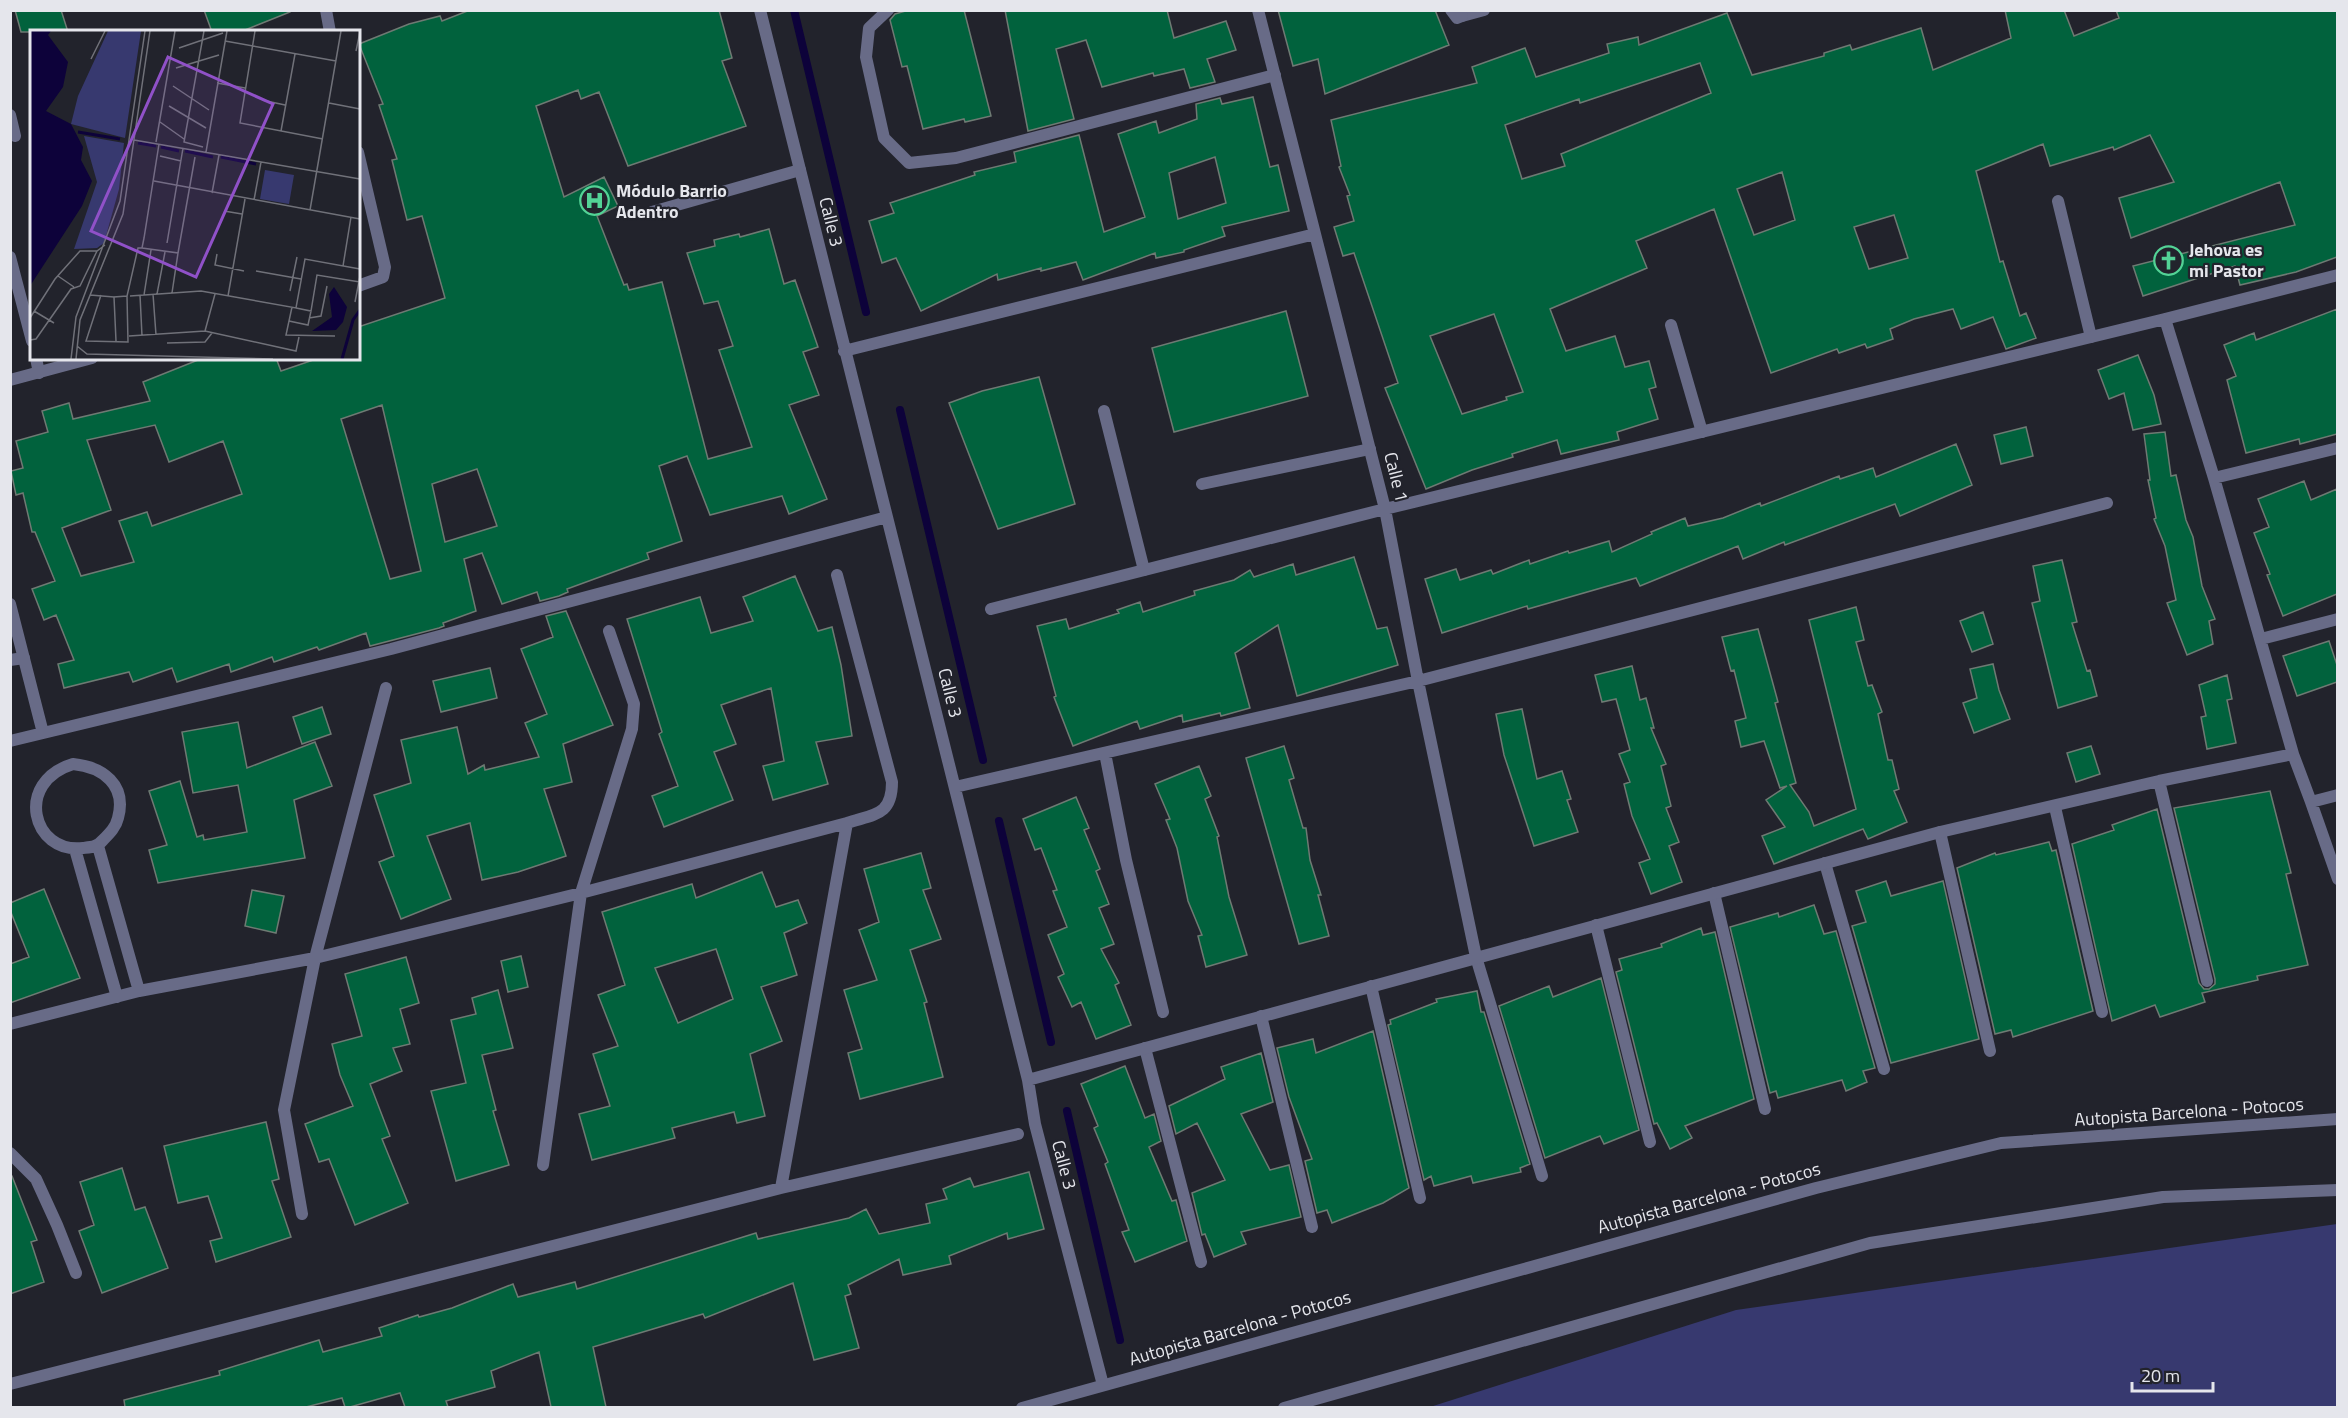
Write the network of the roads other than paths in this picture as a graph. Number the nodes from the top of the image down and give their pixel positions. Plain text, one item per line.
1 (326, 10) edge
2 (760, 10) edge
3 (888, 10) edge
4 (1258, 10) edge
5 (1484, 10) edge
6 (1457, 13) edge
7 (330, 30) edge
8 (1275, 75) junction
9 (10, 114) edge
10 (15, 136) dead end
11 (360, 161) edge
12 (800, 170) junction
13 (2058, 201) dead end
14 (652, 212) dead end
15 (1316, 234) junction
16 (10, 257) edge
17 (2337, 275) edge
18 (360, 285) edge
19 (2164, 319) junction
20 (1671, 325) dead end
21 (30, 333) edge
22 (2091, 337) junction
23 (844, 351) junction
24 (36, 360) edge
25 (85, 360) edge
26 (39, 373) junction
27 (10, 380) edge
28 (1104, 411) dead end
29 (1702, 432) junction
30 (2337, 448) edge
31 (1370, 449) junction
32 (2214, 478) junction
33 (1202, 484) dead end
34 (2107, 503) dead end
35 (1386, 509) junction
36 (887, 517) junction
37 (1144, 570) junction
38 (837, 575) dead end
39 (10, 604) edge
40 (991, 609) dead end
41 (2337, 618) edge
42 (609, 631) dead end
43 (2261, 639) junction
44 (24, 658) junction
45 (10, 660) edge
46 (1418, 681) junction
47 (386, 688) dead end
48 (43, 733) junction
49 (10, 741) edge
50 (1105, 753) junction
51 (2293, 754) junction
52 (2159, 781) junction
53 (955, 787) junction
54 (2337, 795) edge
55 (2311, 802) junction
56 (2055, 807) junction
57 (847, 822) junction
58 (1940, 832) junction
59 (98, 846) junction
60 (75, 849) junction
61 (1825, 863) junction
62 (2337, 879) edge
63 (581, 893) junction
64 (1714, 893) junction
65 (1596, 924) junction
66 (1476, 957) junction
67 (315, 958) junction
68 (2208, 981) dead end
69 (1371, 986) junction
70 (140, 991) junction
71 (117, 997) junction
72 (1163, 1012) dead end
73 (2102, 1012) dead end
74 (1261, 1016) junction
75 (10, 1024) edge
76 (1145, 1048) junction
77 (1990, 1051) dead end
78 (1884, 1069) dead end
79 (1028, 1080) junction
80 (1765, 1109) dead end
81 (2337, 1119) edge
82 (1018, 1134) dead end
83 (1650, 1142) dead end
84 (10, 1153) edge
85 (543, 1165) dead end
86 (1542, 1176) dead end
87 (782, 1188) junction
88 (2337, 1190) edge
89 (1420, 1198) dead end
90 (302, 1214) dead end
91 (1312, 1227) dead end
92 (1201, 1262) dead end
93 (76, 1273) dead end
94 (10, 1384) edge
95 (1103, 1385) junction
96 (1022, 1407) edge
97 (1284, 1407) edge

1 - 7 street
2 - 12 street, Calle 3
3 - 8 street
4 - 8 street, Calle 1
5 - 6 street
8 - 15 street, Calle 1
9 - 10 street
11 - 18 street
12 - 14 street
12 - 23 street, Calle 3
13 - 22 street
15 - 23 street
15 - 31 street, Calle 1
16 - 21 street
17 - 19 street
19 - 22 street
19 - 32 street
20 - 29 street
22 - 29 street
23 - 36 street, Calle 3
24 - 26 street
25 - 26 street
26 - 27 street
28 - 37 street
29 - 35 street
30 - 32 street
31 - 33 street
31 - 35 street, Calle 1
32 - 43 street
34 - 46 street
35 - 37 street
35 - 46 street, Calle 1
36 - 48 street
36 - 53 street, Calle 3
37 - 40 street
38 - 57 street
39 - 44 street
41 - 43 street
42 - 63 street
43 - 51 street
44 - 45 street
44 - 48 street
46 - 50 street
46 - 66 street, Calle 1
47 - 67 street
48 - 49 street
50 - 53 street
50 - 72 street
51 - 52 street
51 - 55 street
52 - 56 street
52 - 68 street
53 - 79 street, Calle 3
54 - 55 street
55 - 62 street
56 - 58 street
56 - 73 street
57 - 63 street
57 - 87 street
58 - 61 street
58 - 77 street
59 - 60 street
59 - 60 street
59 - 70 street
60 - 71 street
61 - 64 street
61 - 78 street
63 - 67 street
63 - 85 street
64 - 65 street
64 - 80 street
65 - 66 street
65 - 83 street
66 - 69 street
66 - 86 street, Calle 1
67 - 70 street
67 - 90 street
69 - 74 street
69 - 89 street
70 - 71 street
71 - 75 street
74 - 76 street
74 - 91 street
76 - 79 street
76 - 92 street
79 - 95 street, Calle 3
81 - 95 street, Autopista Barcelona - Potocos
82 - 87 street
84 - 93 street
87 - 94 street
88 - 97 street
95 - 96 street, Autopista Barcelona - Potocos

